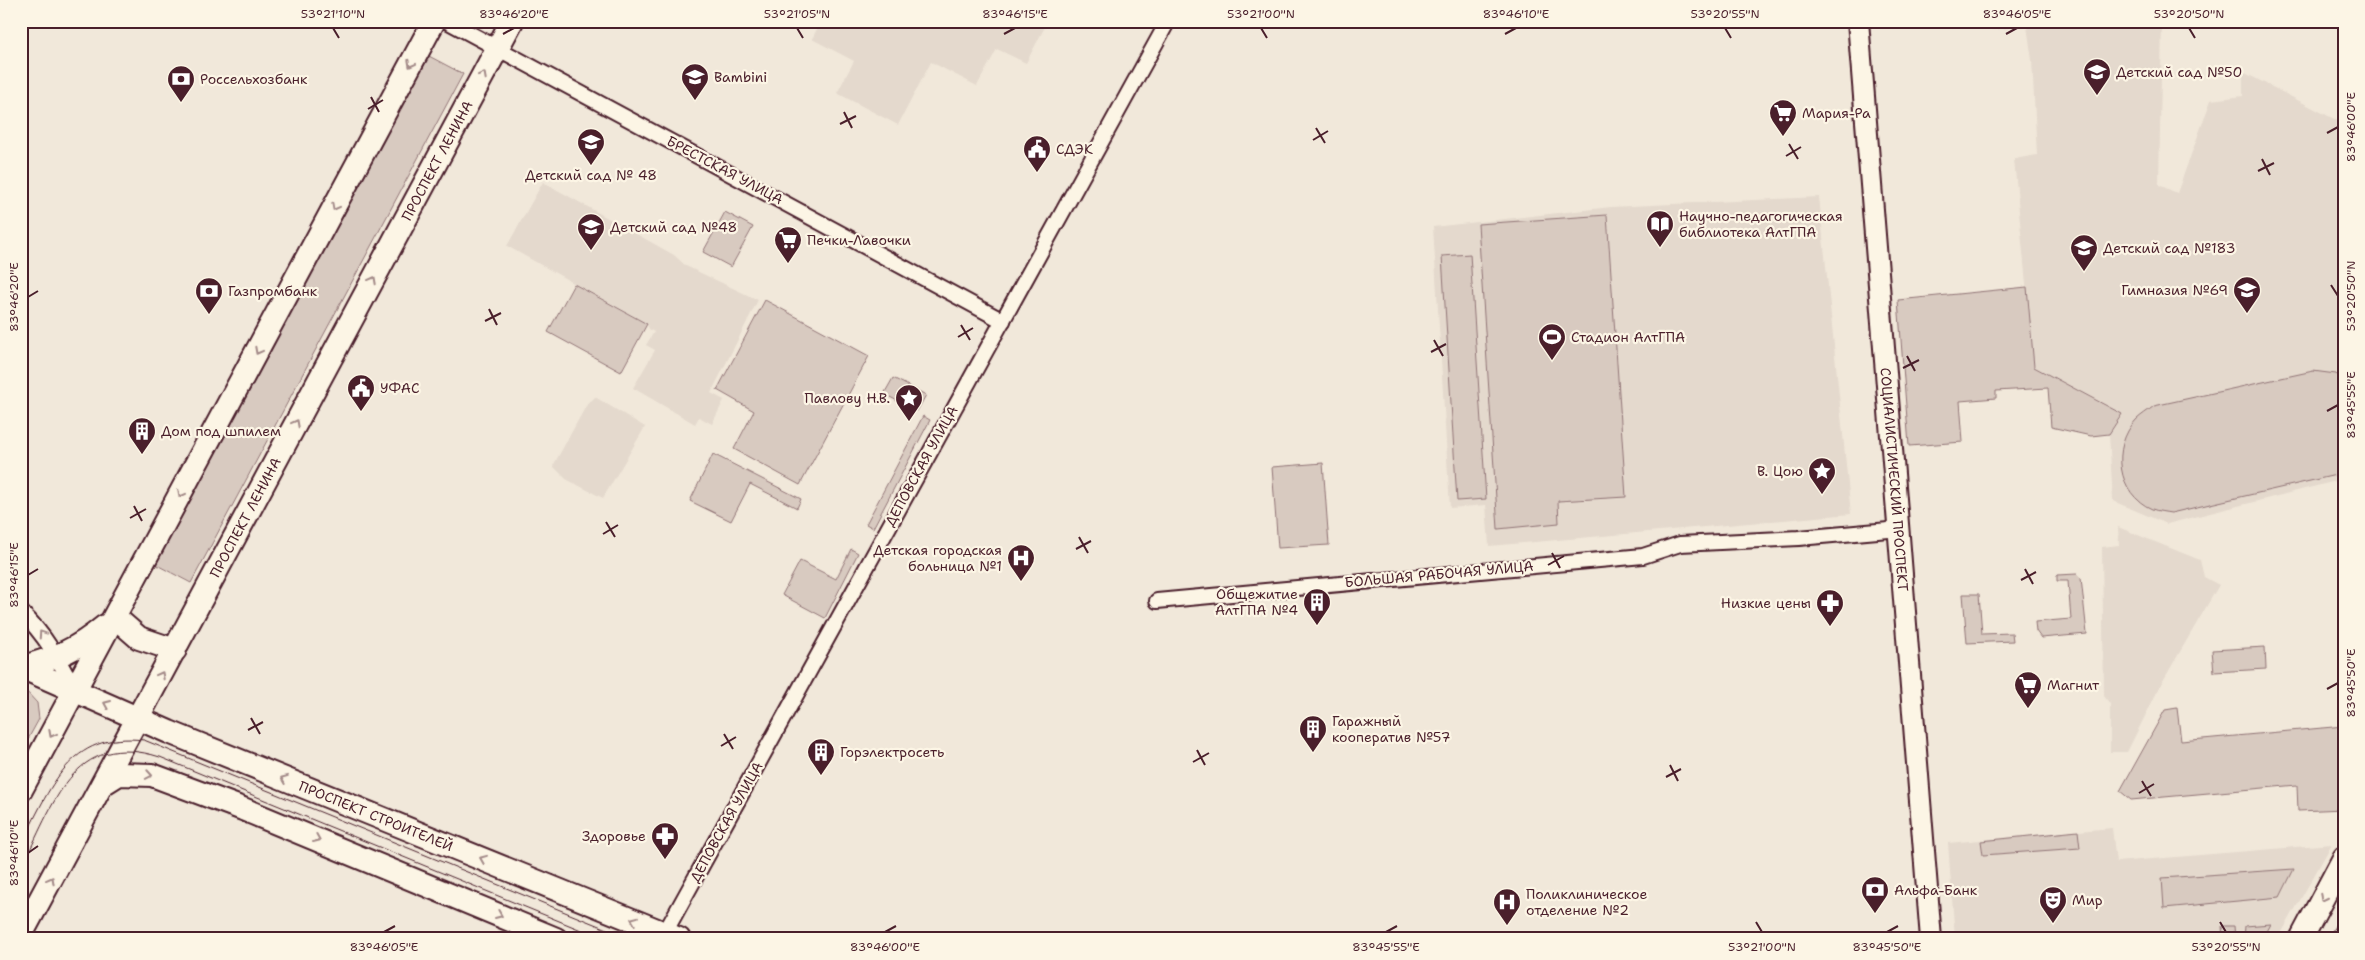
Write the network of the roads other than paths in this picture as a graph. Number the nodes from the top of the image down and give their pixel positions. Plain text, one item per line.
1 (434, 21) edge
2 (447, 21) edge
3 (512, 21) edge
4 (1168, 21) edge
5 (1858, 21) edge
6 (498, 48) junction
7 (1003, 321) junction
8 (1900, 529) junction
9 (1157, 601) dead end
10 (21, 612) edge
11 (115, 617) junction
12 (175, 650) junction
13 (57, 657) junction
14 (22, 667) edge
15 (75, 691) junction
16 (138, 718) junction
17 (103, 784) junction
18 (21, 790) edge
19 (2344, 858) edge
20 (23, 927) edge
21 (668, 937) edge
22 (556, 939) edge
23 (1930, 939) edge
24 (2302, 939) edge

1 -> 11 main road
2 - 6 street, БРЕСТСКАЯ УЛИЦА
3 - 6 main road, ПРОСПЕКТ ЛЕНИНА
4 - 7 street, ДЕПОВСКАЯ УЛИЦА
5 - 8 street, СОЦИАЛИСТИЧЕСКИЙ ПРОСПЕКТ
6 - 7 street, БРЕСТСКАЯ УЛИЦА
12 -> 6 main road, ПРОСПЕКТ ЛЕНИНА
7 - 21 street, ДЕПОВСКАЯ УЛИЦА
8 - 9 street, БОЛЬШАЯ РАБОЧАЯ УЛИЦА
8 - 23 street, СОЦИАЛИСТИЧЕСКИЙ ПРОСПЕКТ
13 -> 10 street
11 - 12 main road
11 - 13 main road
11 - 15 main road
16 -> 12 main road, ПРОСПЕКТ ЛЕНИНА
13 - 14 main road
13 - 15 street
14 - 15 main road, ПРОСПЕКТ СТРОИТЕЛЕЙ
16 -> 15 main road, ПРОСПЕКТ СТРОИТЕЛЕЙ
15 -> 18 main road
16 - 17 main road, ПРОСПЕКТ ЛЕНИНА
21 -> 16 main road, ПРОСПЕКТ СТРОИТЕЛЕЙ
20 -> 17 main road, ПРОСПЕКТ ЛЕНИНА
17 -> 22 main road
19 -> 24 main road

